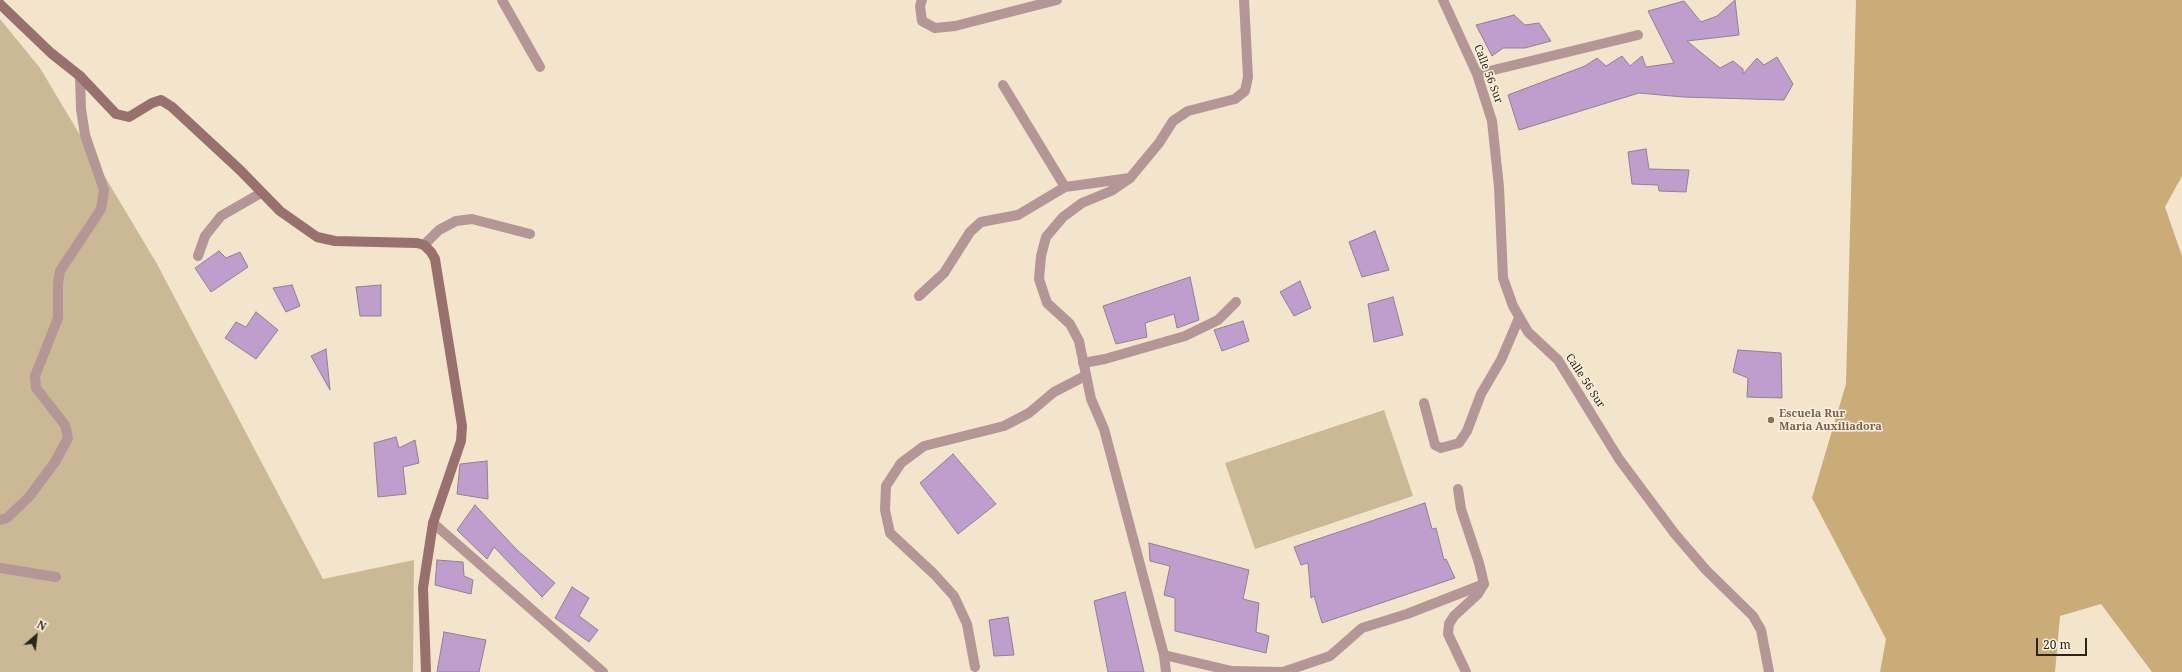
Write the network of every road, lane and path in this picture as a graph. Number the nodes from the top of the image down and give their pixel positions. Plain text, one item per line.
1 (502, 0) edge
2 (922, 0) edge
3 (1057, 0) edge
4 (1244, 0) edge
5 (1443, 0) edge
6 (0, 4) edge
7 (1638, 35) dead end
8 (540, 67) dead end
9 (1477, 74) junction
10 (80, 76) junction
11 (1003, 85) dead end
12 (1130, 178) junction
13 (1065, 186) junction
14 (261, 193) junction
15 (530, 234) dead end
16 (424, 246) junction
17 (198, 256) dead end
18 (919, 296) dead end
19 (1236, 302) dead end
20 (1518, 318) junction
21 (1083, 363) junction
22 (1085, 376) junction
23 (1424, 403) dead end
24 (1458, 489) dead end
25 (0, 520) edge
26 (433, 523) junction
27 (0, 568) edge
28 (56, 577) dead end
29 (1484, 584) junction
30 (1164, 655) junction
31 (975, 667) dead end
32 (426, 672) edge
33 (603, 672) edge
34 (1166, 672) edge
35 (1466, 672) edge
36 (1769, 672) edge

1 - 8 street
2 - 3 street
4 - 12 street
5 - 9 street, Calle 56 Sur
6 - 10 street
7 - 9 street
9 - 20 street, Calle 56 Sur
10 - 14 street
10 - 25 street
11 - 13 street
12 - 13 street
12 - 21 street
13 - 18 street
14 - 16 street
14 - 17 street
15 - 16 street
16 - 26 street
19 - 21 street
20 - 23 street
20 - 36 street, Calle 56 Sur
21 - 22 street
22 - 30 street
22 - 31 street
24 - 29 street
26 - 32 street
26 - 33 street
27 - 28 street
29 - 30 street
29 - 35 street
30 - 34 street

